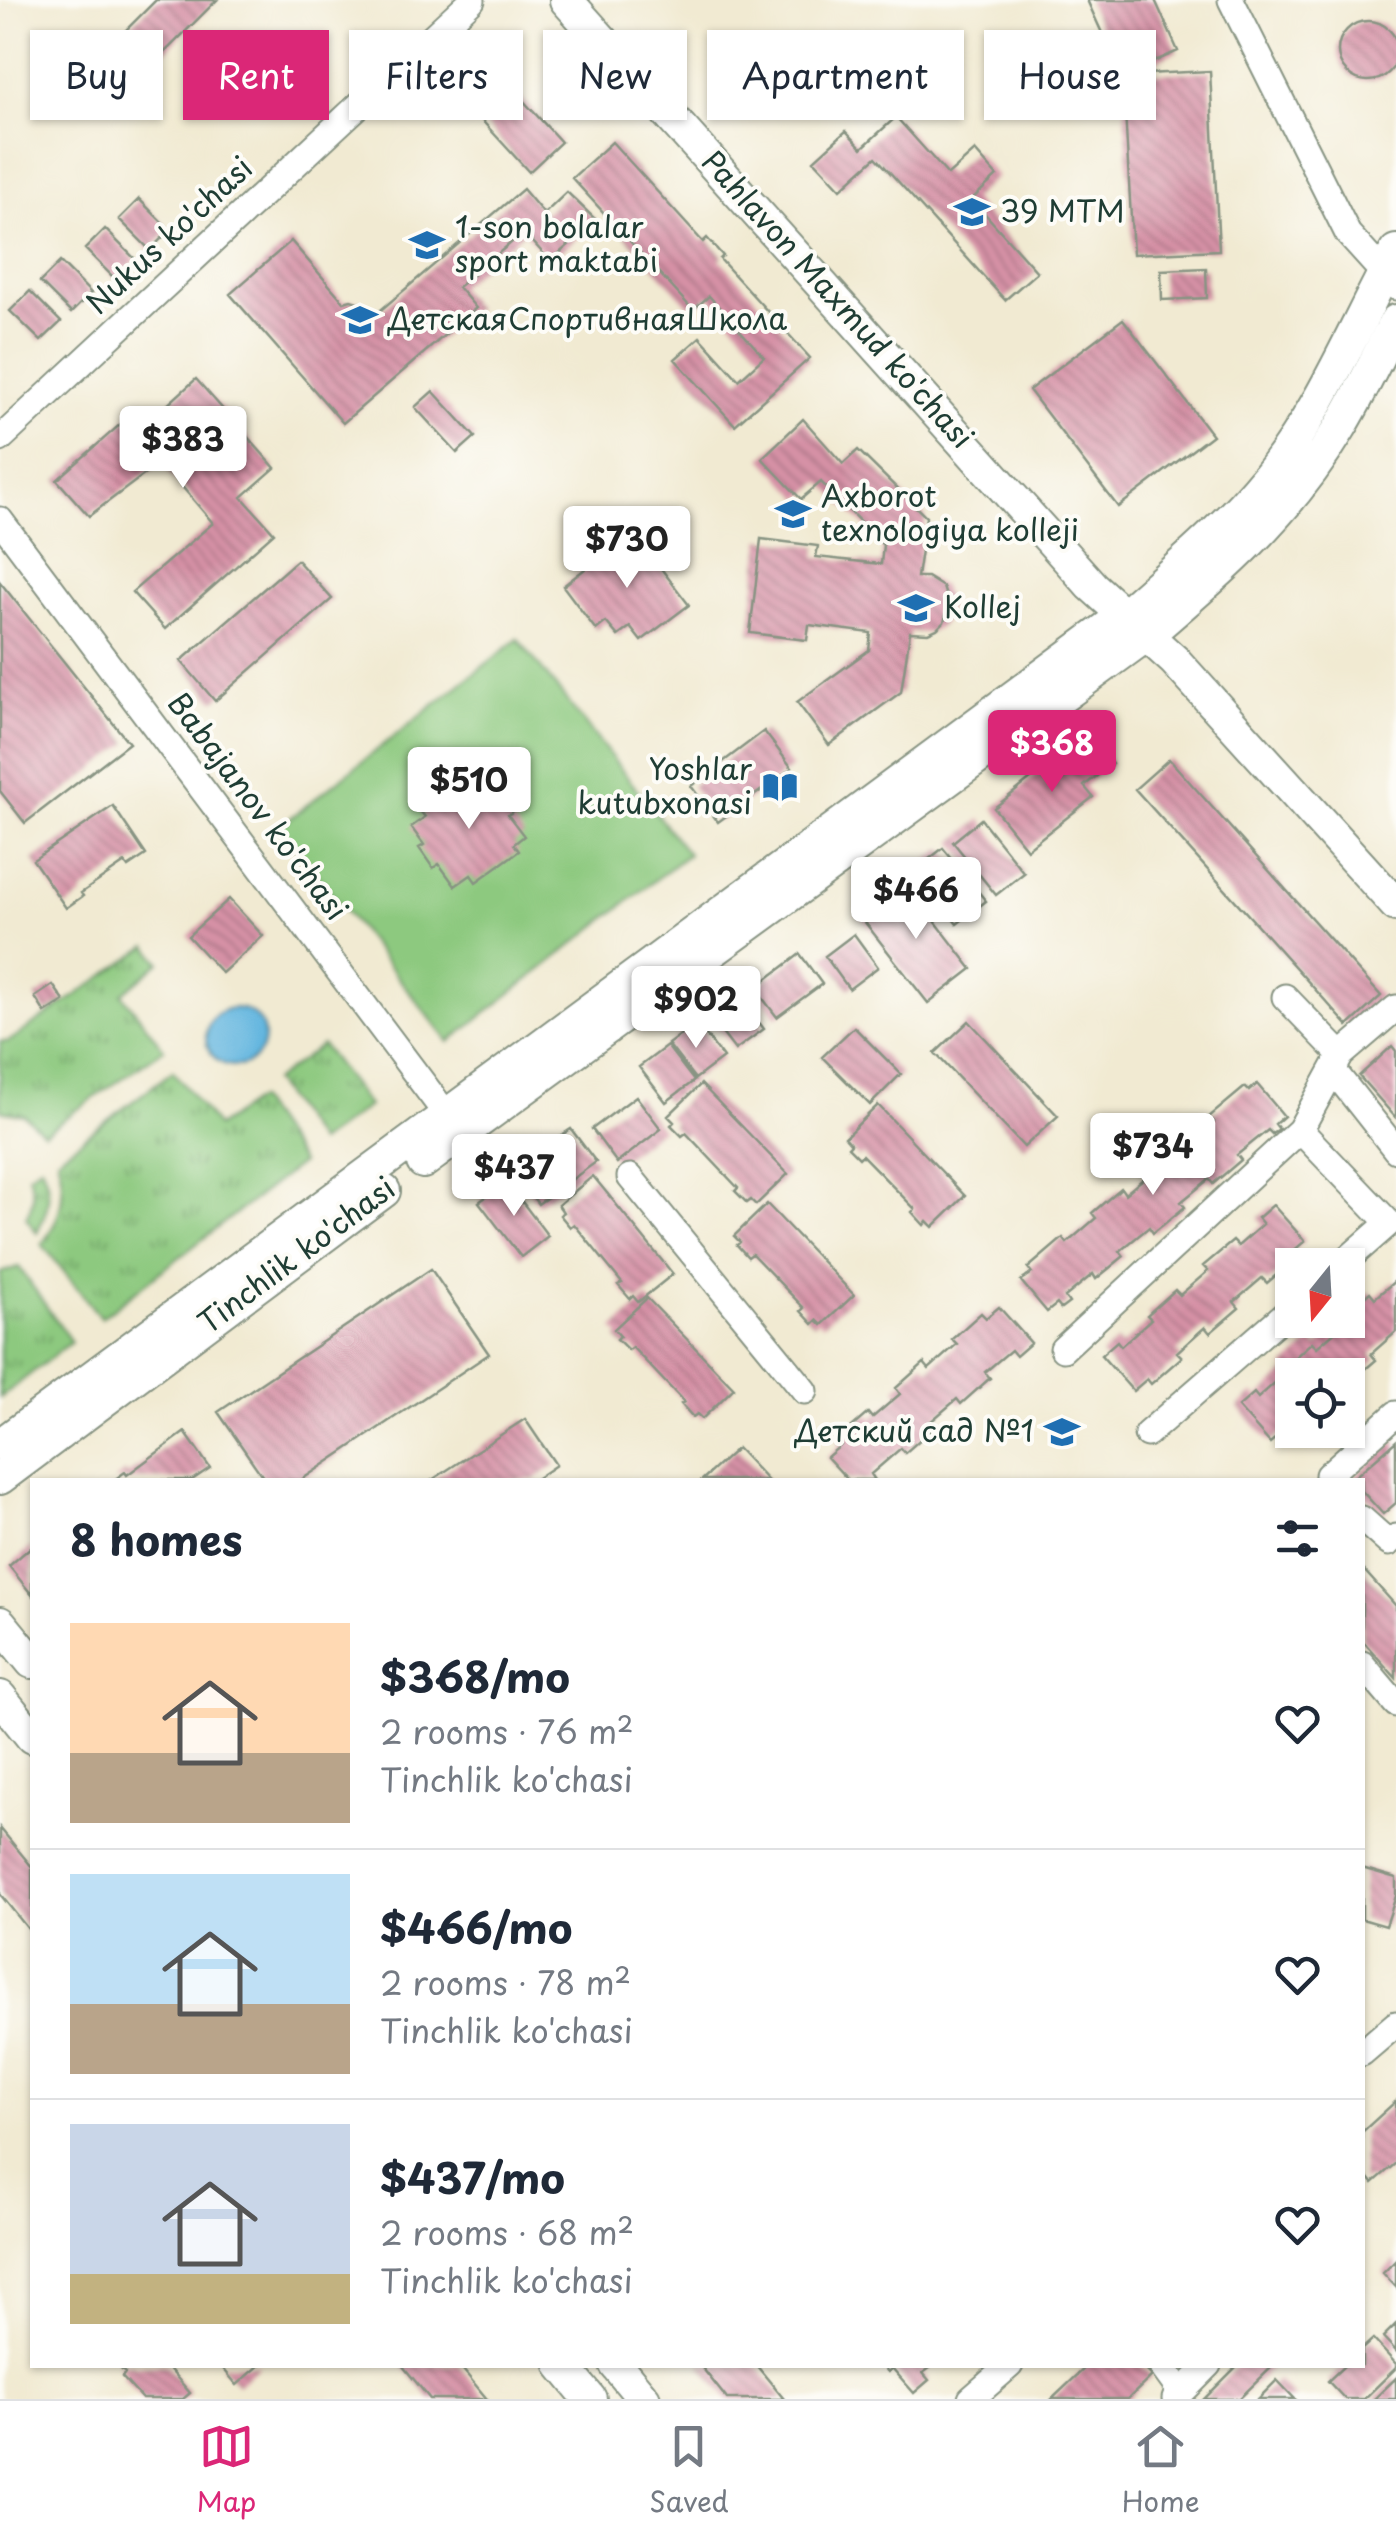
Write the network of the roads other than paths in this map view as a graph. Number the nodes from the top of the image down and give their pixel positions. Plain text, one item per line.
1 (472, 0) edge
2 (566, 0) edge
3 (1231, 0) edge
4 (1392, 270) edge
5 (1396, 321) edge
6 (0, 439) edge
7 (0, 520) edge
8 (1134, 632) junction
9 (1396, 905) edge
10 (1284, 997) dead end
11 (1396, 1008) edge
12 (1337, 1062) junction
13 (454, 1125) junction
14 (1300, 1130) junction
15 (1396, 1150) edge
16 (630, 1177) dead end
17 (1392, 1220) edge
18 (1361, 1248) edge
19 (1275, 1323) edge
20 (1063, 1349) dead end
21 (806, 1391) dead end
22 (1396, 1414) edge
23 (1148, 1434) dead end
24 (0, 1446) edge
25 (0, 1478) edge
26 (1328, 1478) edge
27 (1365, 1522) edge
28 (1396, 1537) edge
29 (0, 1623) edge
30 (30, 1660) edge
31 (1365, 1668) edge
32 (0, 1698) edge
33 (1396, 1704) edge
34 (30, 1735) edge
35 (1396, 2024) edge
36 (1365, 2050) edge
37 (564, 2368) edge
38 (618, 2368) edge
39 (1007, 2368) edge
40 (1163, 2368) edge
41 (1206, 2368) edge
42 (1178, 2395) edge
43 (590, 2399) edge
44 (644, 2399) edge
45 (972, 2399) edge

1 - 6 street, Nukus ko'chasi
2 - 8 main road, Pahlavon Maxmud ko'chasi
3 - 4 street
4 - 8 main road
5 - 8 main road
7 - 13 street, Babajanov ko'chasi
8 - 9 main road, Pahlavon Maxmud ko'chasi
8 - 13 main road, Tinchlik ko'chasi
10 - 12 street
11 - 12 street
12 - 14 street
12 - 15 street
13 - 24 main road, Tinchlik ko'chasi
13 - 25 main road, Tinchlik ko'chasi
14 - 17 street
14 - 20 street
16 - 21 street
17 - 18 street
19 - 23 street
22 - 26 street
27 - 28 street
29 - 30 main road
31 - 33 street
32 - 34 main road
35 - 36 street
37 - 43 main road
38 - 44 main road
39 - 45 street
40 - 42 street
41 - 42 street

